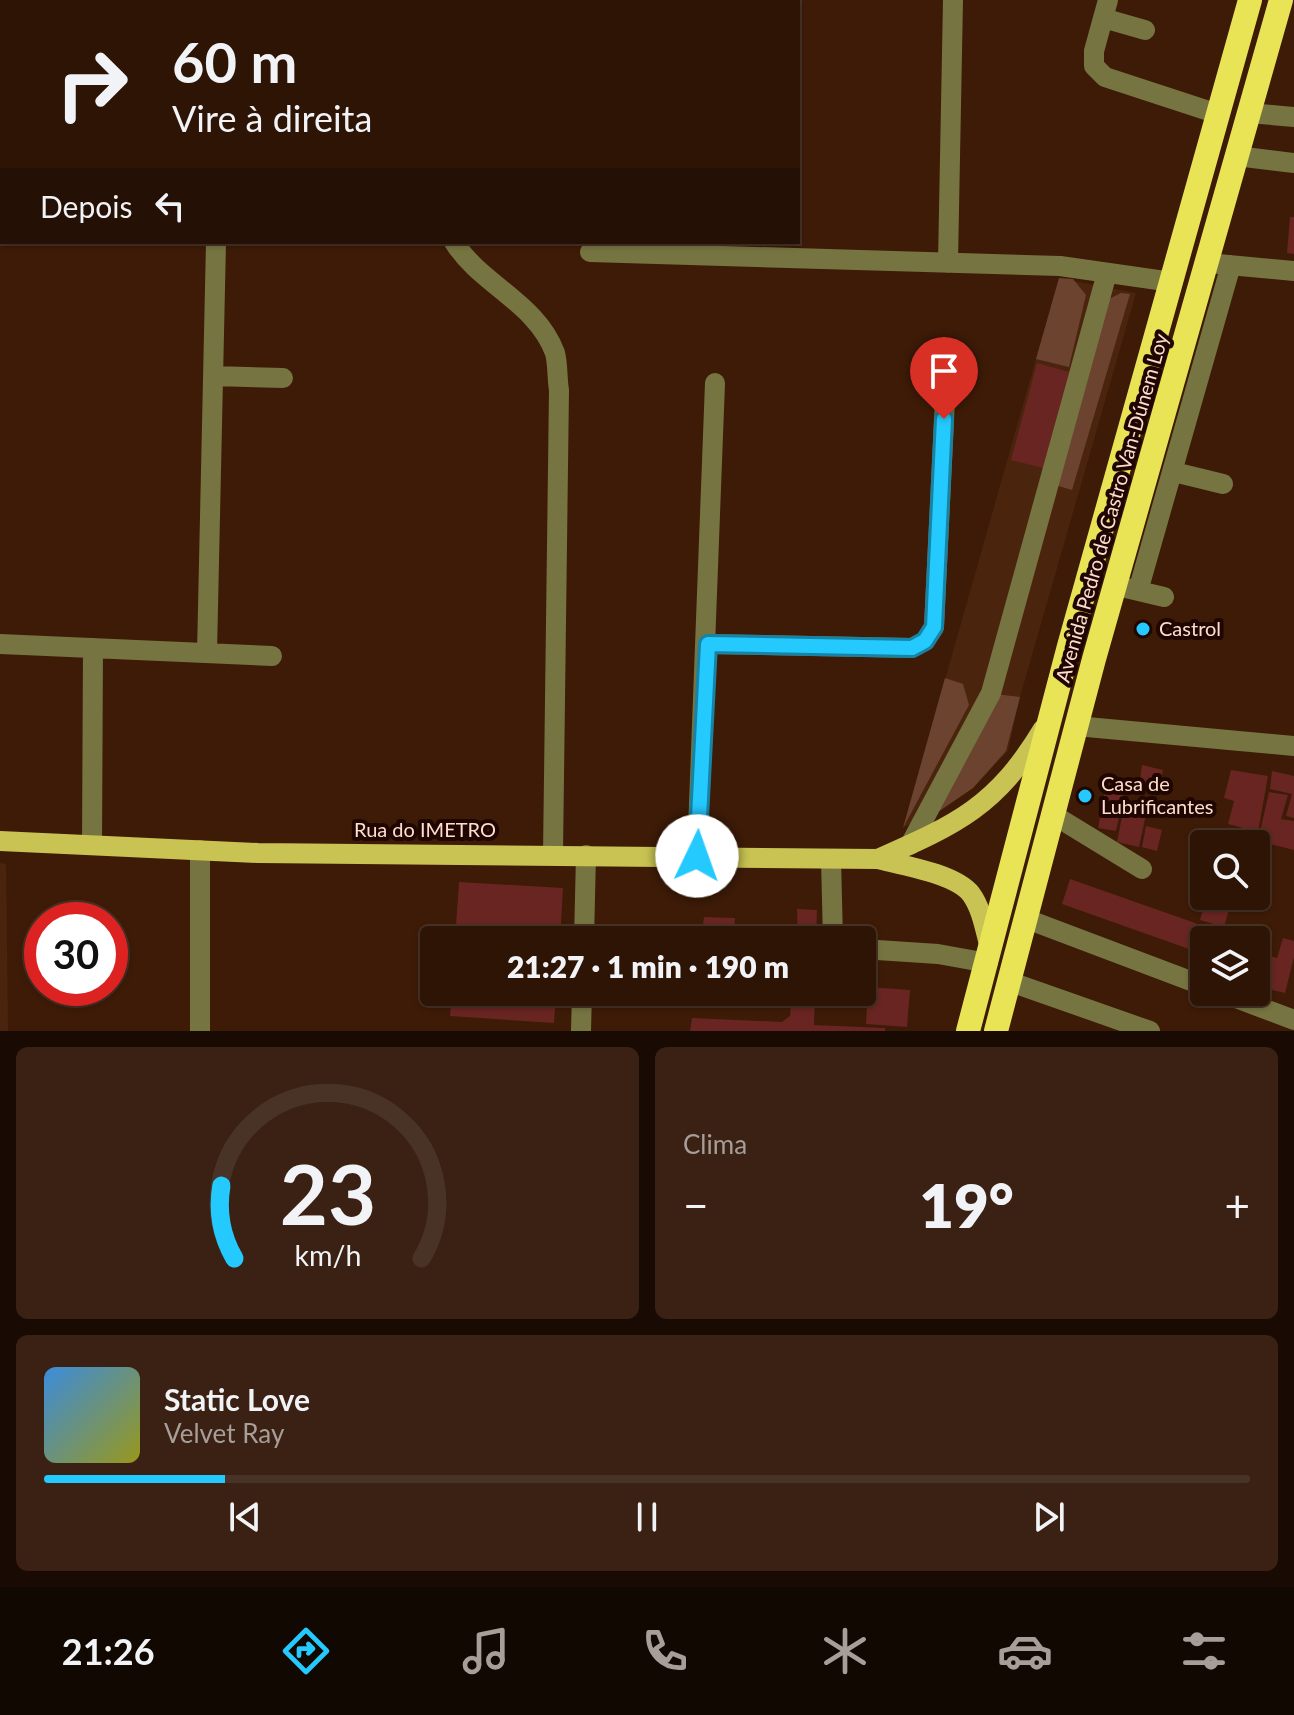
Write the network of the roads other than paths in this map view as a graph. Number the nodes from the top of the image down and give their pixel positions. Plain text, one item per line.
1 (953, 0) edge
2 (1250, 0) edge
3 (1281, 0) edge
4 (1106, 9) edge
5 (1145, 30) dead end
6 (1249, 113) junction
7 (1218, 114) junction
8 (1294, 117) edge
9 (1236, 156) junction
10 (1294, 163) edge
11 (216, 244) edge
12 (456, 244) edge
13 (590, 252) dead end
14 (948, 263) junction
15 (1218, 264) junction
16 (1294, 271) edge
17 (1107, 273) junction
18 (1172, 282) junction
19 (947, 359) dead end
20 (213, 376) junction
21 (283, 378) dead end
22 (715, 383) dead end
23 (1174, 472) junction
24 (1223, 484) dead end
25 (1126, 588) junction
26 (1164, 597) dead end
27 (0, 644) edge
28 (708, 644) junction
29 (93, 648) junction
30 (207, 653) junction
31 (272, 656) dead end
32 (1052, 714) junction
33 (1076, 726) junction
34 (1294, 746) edge
35 (1052, 814) junction
36 (0, 841) edge
37 (92, 845) junction
38 (910, 845) junction
39 (200, 850) junction
40 (553, 854) junction
41 (586, 855) junction
42 (697, 856) junction
43 (840, 859) junction
44 (878, 859) junction
45 (1142, 869) dead end
46 (1024, 918) junction
47 (584, 926) edge
48 (834, 926) edge
49 (876, 950) edge
50 (989, 957) junction
51 (1008, 981) junction
52 (1190, 981) edge
53 (582, 1006) edge
54 (1257, 1006) edge
55 (1294, 1020) edge
56 (998, 1029) edge
57 (200, 1031) edge
58 (581, 1031) edge
59 (968, 1031) edge
60 (1150, 1031) edge

1 - 14 street
2 - 7 highway, Avenida Pedro de Castro Van-Dúnem Loy
3 - 6 highway, Avenida Pedro de Castro Van-Dúnem Loy
4 - 5 street
4 - 7 street
6 - 8 street
6 - 9 highway, Avenida Pedro de Castro Van-Dúnem Loy
7 - 18 highway, Avenida Pedro de Castro Van-Dúnem Loy
9 - 10 street
9 - 15 highway, Avenida Pedro de Castro Van-Dúnem Loy
11 - 20 street
12 - 40 street
13 - 14 street
14 - 17 street
15 - 16 street
15 - 23 street
15 - 25 highway, Avenida Pedro de Castro Van-Dúnem Loy
17 - 18 street
17 - 38 street
18 - 32 highway, Avenida Pedro de Castro Van-Dúnem Loy
19 - 28 street
20 - 21 street
20 - 30 street
22 - 28 street
23 - 24 street
23 - 25 street
25 - 26 street
25 - 33 highway, Avenida Pedro de Castro Van-Dúnem Loy
27 - 29 street
28 - 42 street
29 - 30 street
29 - 37 street
30 - 31 street
32 - 38 main road
32 - 50 highway, Avenida Pedro de Castro Van-Dúnem Loy
33 - 34 street
33 - 35 highway, Avenida Pedro de Castro Van-Dúnem Loy
35 - 45 street
35 - 46 highway, Avenida Pedro de Castro Van-Dúnem Loy
36 - 37 main road, Rua do IMETRO
37 - 39 main road, Rua do IMETRO
38 - 44 main road
39 - 40 main road, Rua do IMETRO
39 - 57 street
40 - 41 main road, Rua do IMETRO
41 - 42 main road, Rua do IMETRO
41 - 47 street
42 - 43 main road, Rua do IMETRO
43 - 44 main road, Rua do IMETRO
43 - 48 street
44 - 50 main road
46 - 51 highway, Avenida Pedro de Castro Van-Dúnem Loy
46 - 52 street
49 - 50 street
50 - 59 highway, Avenida Pedro de Castro Van-Dúnem Loy
51 - 56 highway, Avenida Pedro de Castro Van-Dúnem Loy
51 - 60 street
53 - 58 street
54 - 55 street

